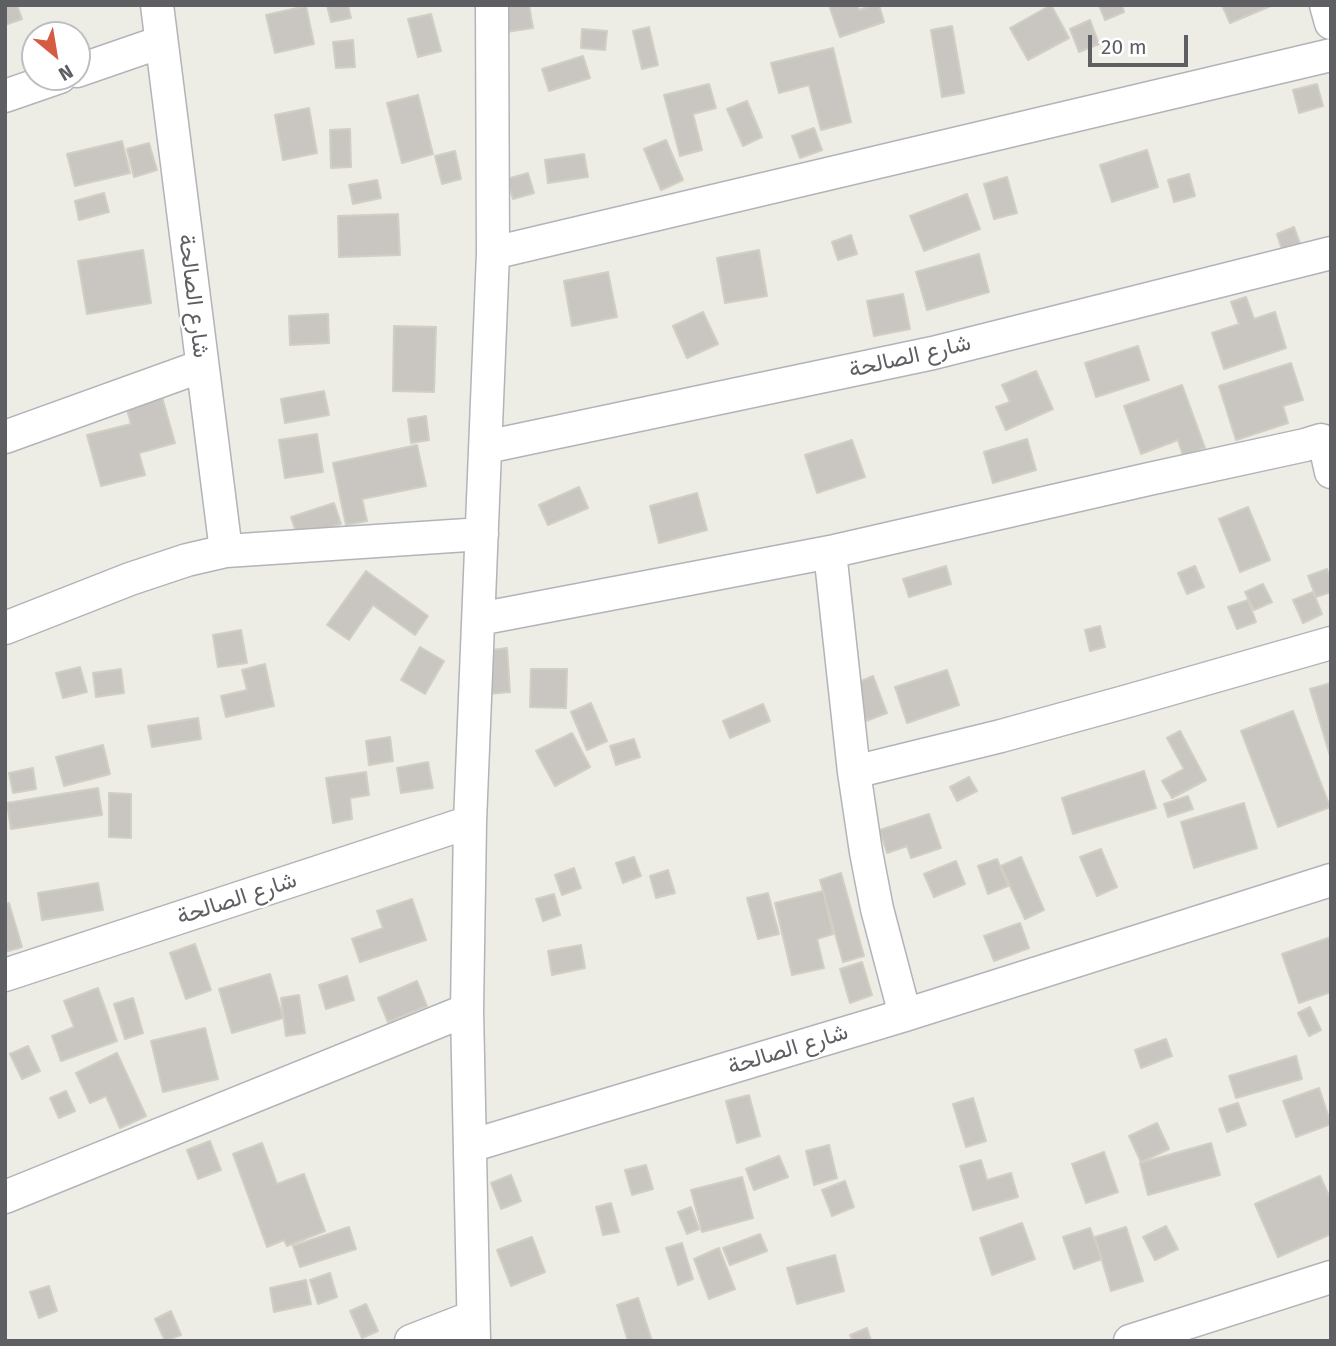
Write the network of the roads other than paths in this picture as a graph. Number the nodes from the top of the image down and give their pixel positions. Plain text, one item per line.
1 (157, 5) edge
2 (492, 5) edge
3 (1326, 5) edge
4 (1331, 23) edge
5 (161, 42) junction
6 (1331, 55) edge
7 (91, 66) edge
8 (493, 253) junction
9 (1331, 253) edge
10 (202, 366) junction
11 (1326, 432) edge
12 (5, 437) edge
13 (486, 447) junction
14 (1331, 472) edge
15 (482, 534) junction
16 (226, 551) junction
17 (830, 552) junction
18 (479, 619) junction
19 (5, 628) edge
20 (1331, 643) edge
21 (854, 772) junction
22 (470, 822) junction
23 (1331, 880) edge
24 (5, 975) edge
25 (467, 1010) junction
26 (905, 1015) junction
27 (470, 1146) junction
28 (5, 1197) edge
29 (1331, 1277) edge
30 (473, 1329) edge
31 (411, 1341) edge
32 (1130, 1341) edge

1 - 5 street, شارع الصالحة
2 - 8 street
3 - 4 street
5 - 7 street
5 - 10 street, شارع الصالحة
6 - 8 street
8 - 13 street
9 - 13 street, شارع الصالحة
10 - 12 street
10 - 16 street, شارع الصالحة
11 - 14 street
11 - 17 street
13 - 15 street
15 - 16 street
15 - 18 street
16 - 19 street
17 - 18 street
17 - 21 street
18 - 22 street
20 - 21 street
21 - 26 street
22 - 24 street, شارع الصالحة
22 - 25 street
23 - 26 street, شارع الصالحة
25 - 27 street
25 - 28 street
26 - 27 street, شارع الصالحة
27 - 30 street
29 - 32 street
30 - 31 street

